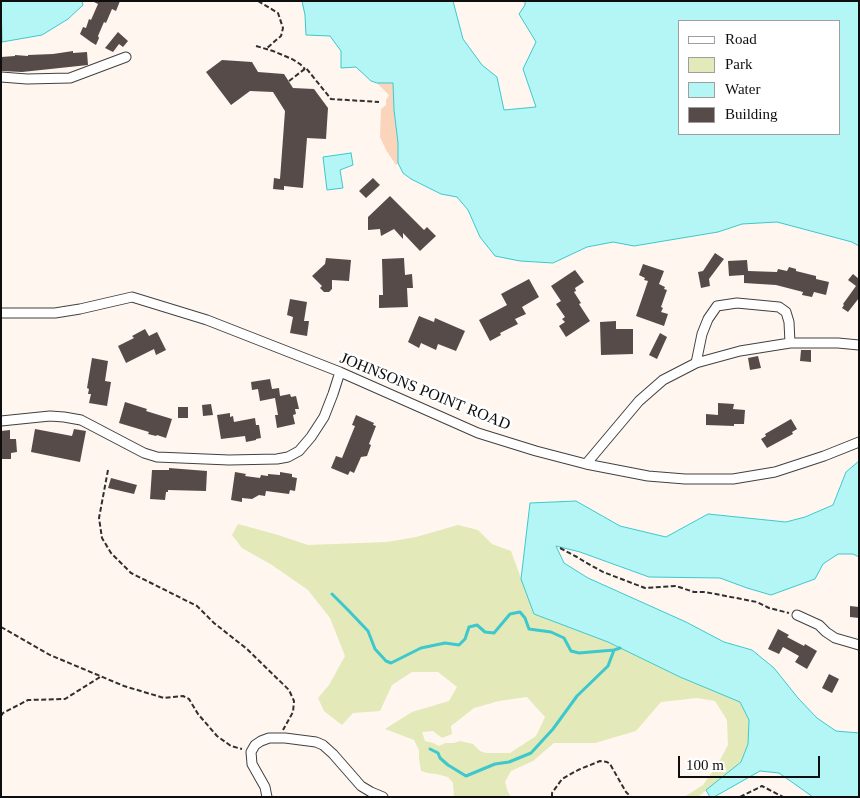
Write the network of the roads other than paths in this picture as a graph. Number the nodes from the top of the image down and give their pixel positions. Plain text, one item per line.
1 (126, 57) dead end
2 (1, 77) edge
3 (1, 313) edge
4 (790, 343) junction
5 (859, 345) edge
6 (696, 363) junction
7 (340, 372) junction
8 (1, 421) edge
9 (859, 442) edge
10 (586, 464) junction
11 (797, 615) road end
12 (859, 645) edge
13 (267, 797) edge
14 (383, 797) edge

1 - 2 street
3 - 7 street, JOHNSONS POINT ROAD
4 - 5 street
4 - 6 street
4 - 6 street
6 - 10 street
7 - 8 street
7 - 10 street, JOHNSONS POINT ROAD
9 - 10 street, JOHNSONS POINT ROAD
11 - 12 street
13 - 14 street

